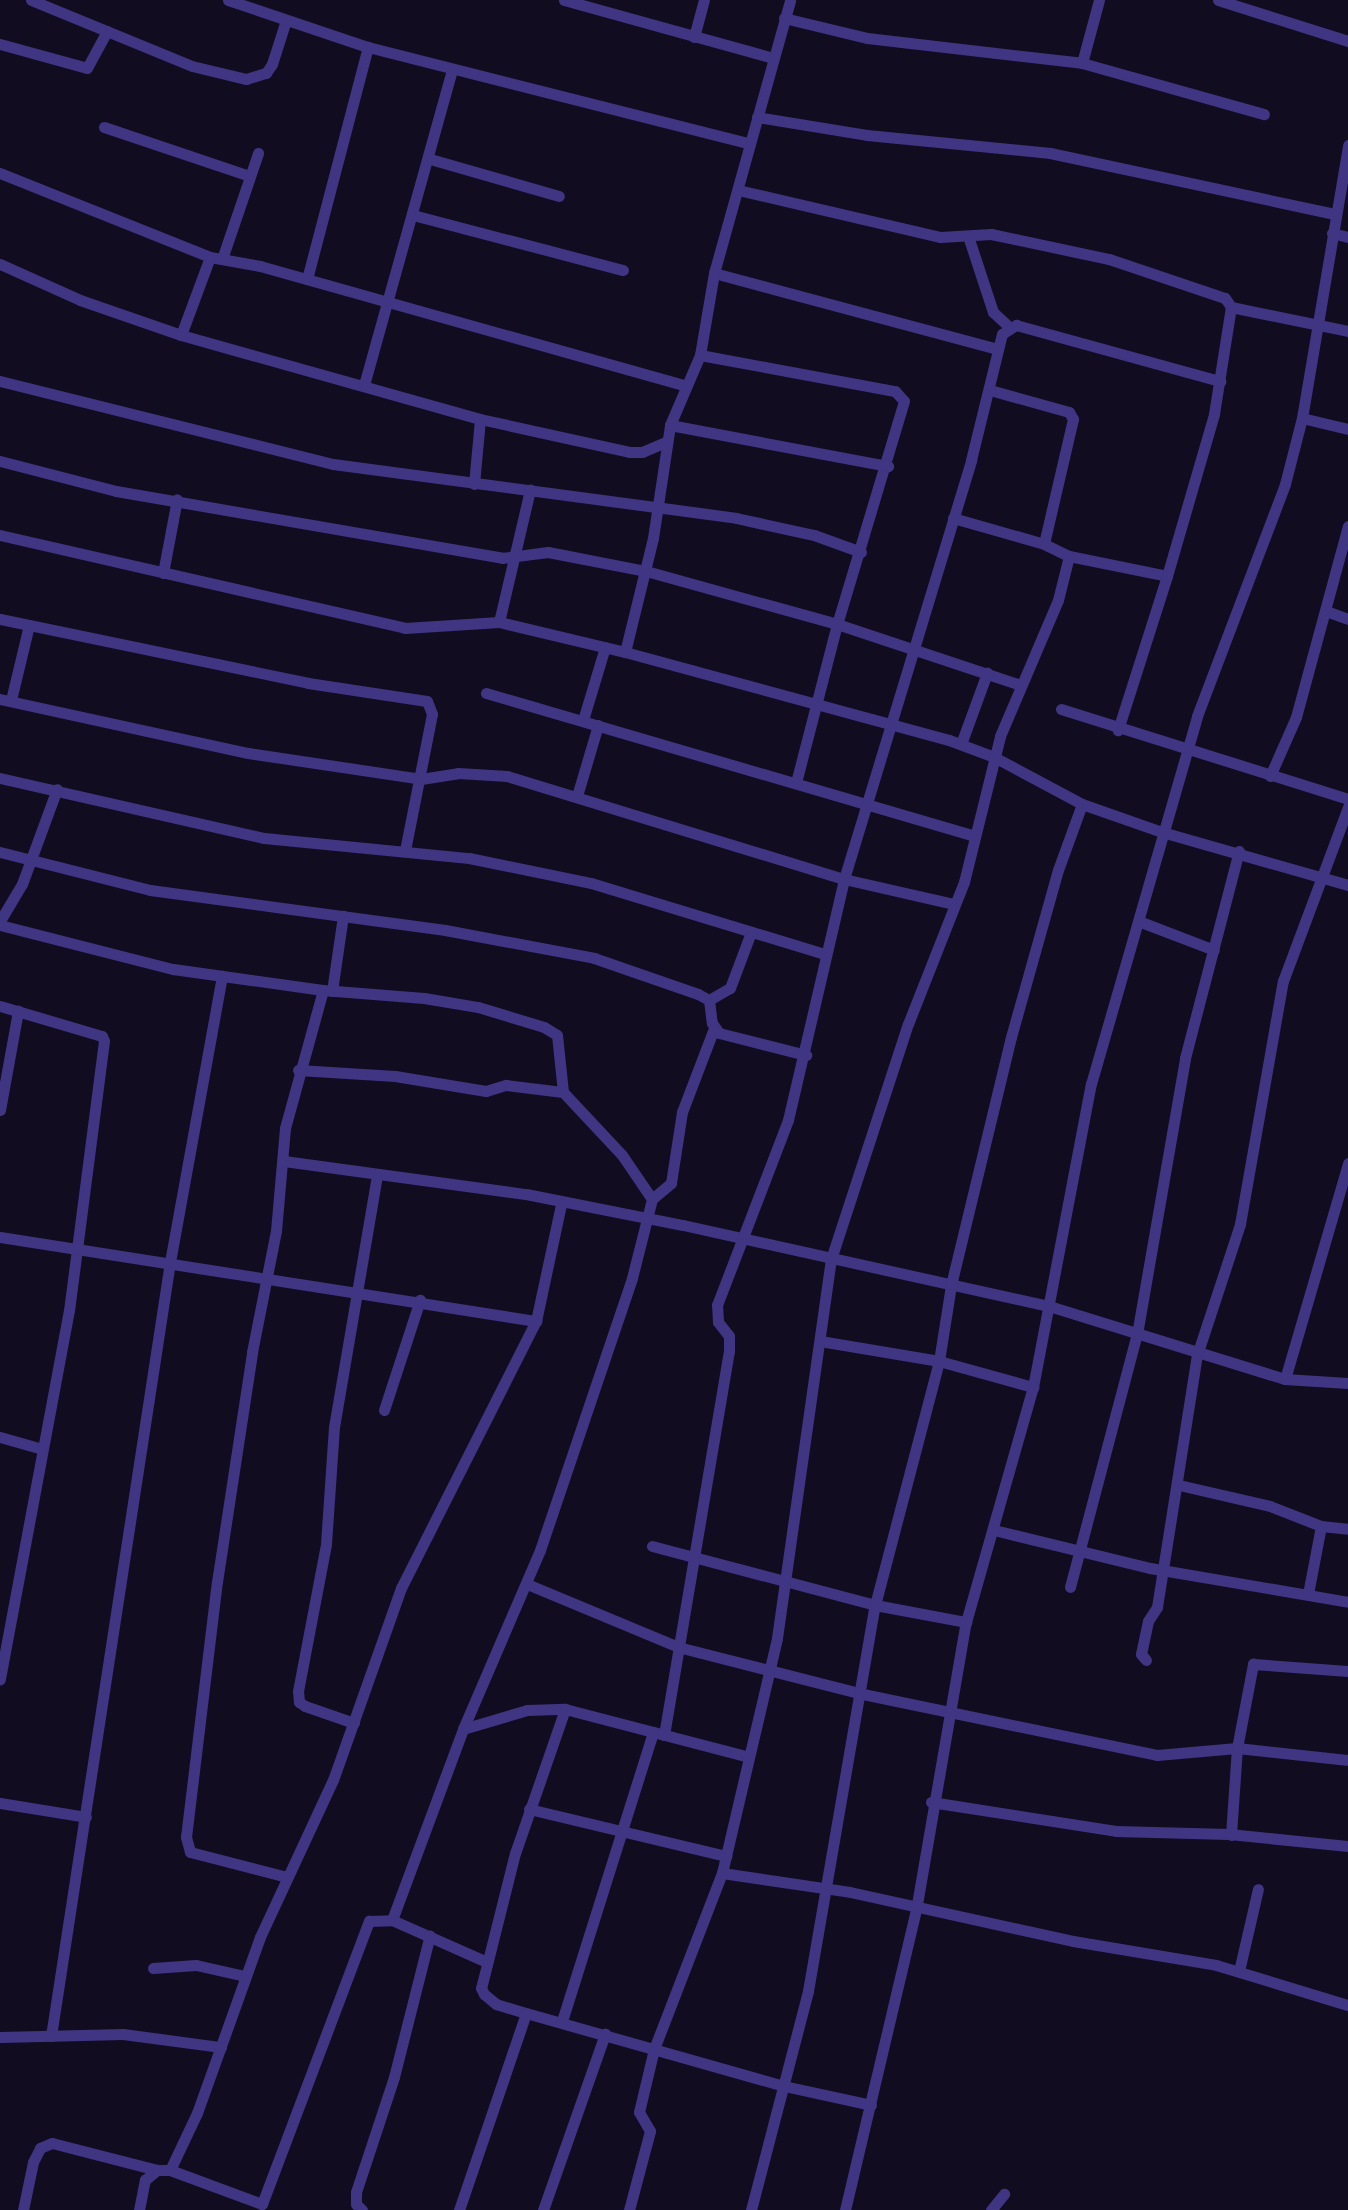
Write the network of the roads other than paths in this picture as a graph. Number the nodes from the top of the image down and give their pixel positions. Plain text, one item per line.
1 (30, 0) edge
2 (228, 0) edge
3 (564, 0) edge
4 (704, 0) edge
5 (790, 0) edge
6 (1099, 0) edge
7 (1218, 0) edge
8 (270, 6) edge
9 (784, 18) junction
10 (286, 20) junction
11 (106, 32) junction
12 (694, 37) junction
13 (1348, 42) edge
14 (0, 44) edge
15 (368, 47) junction
16 (772, 58) junction
17 (1082, 64) junction
18 (452, 70) junction
19 (1264, 114) dead end
20 (758, 117) junction
21 (104, 126) dead end
22 (750, 144) junction
23 (1348, 144) edge
24 (258, 154) dead end
25 (430, 158) junction
26 (0, 173) edge
27 (250, 176) junction
28 (738, 190) junction
29 (560, 196) dead end
30 (1335, 214) junction
31 (413, 215) junction
32 (1332, 232) junction
33 (968, 236) junction
34 (1348, 236) edge
35 (216, 258) junction
36 (0, 264) edge
37 (623, 270) dead end
38 (714, 274) junction
39 (307, 280) junction
40 (388, 302) junction
41 (1231, 307) junction
42 (1008, 326) junction
43 (1318, 326) junction
44 (1348, 331) edge
45 (181, 335) junction
46 (998, 350) junction
47 (700, 354) junction
48 (0, 381) edge
49 (1220, 381) junction
50 (364, 385) junction
51 (686, 386) junction
52 (990, 390) junction
53 (1302, 418) junction
54 (480, 419) junction
55 (670, 425) junction
56 (1348, 429) edge
57 (666, 442) junction
58 (0, 461) edge
59 (888, 466) junction
60 (474, 484) junction
61 (530, 490) junction
62 (177, 499) junction
63 (658, 508) junction
64 (953, 518) junction
65 (1348, 526) edge
66 (0, 535) edge
67 (1044, 544) junction
68 (861, 552) junction
69 (1068, 556) junction
70 (518, 558) junction
71 (646, 571) junction
72 (163, 573) junction
73 (1167, 576) junction
74 (1326, 611) junction
75 (0, 618) edge
76 (1348, 618) edge
77 (500, 622) junction
78 (838, 624) junction
79 (30, 625) junction
80 (606, 647) junction
81 (913, 648) junction
82 (625, 652) junction
83 (986, 673) junction
84 (1020, 685) junction
85 (486, 693) dead end
86 (6, 700) edge
87 (818, 706) junction
88 (1061, 709) dead end
89 (583, 720) junction
90 (598, 725) junction
91 (892, 726) junction
92 (1118, 730) junction
93 (961, 744) junction
94 (1186, 750) junction
95 (994, 757) junction
96 (1270, 776) junction
97 (0, 778) edge
98 (421, 779) junction
99 (796, 783) junction
100 (56, 788) junction
101 (577, 796) junction
102 (1348, 798) edge
103 (1082, 804) junction
104 (868, 807) junction
105 (1348, 807) edge
106 (1162, 832) junction
107 (975, 836) junction
108 (404, 850) junction
109 (1239, 851) junction
110 (0, 852) edge
111 (32, 859) junction
112 (1318, 877) junction
113 (844, 879) junction
114 (1348, 885) edge
115 (954, 904) junction
116 (343, 916) junction
117 (1141, 922) junction
118 (0, 923) edge
119 (751, 932) junction
120 (1214, 950) junction
121 (824, 954) junction
122 (222, 976) junction
123 (328, 990) junction
124 (709, 1000) junction
125 (0, 1006) edge
126 (18, 1011) junction
127 (714, 1028) junction
128 (806, 1055) junction
129 (298, 1070) junction
130 (564, 1092) junction
131 (0, 1110) edge
132 (284, 1161) junction
133 (1348, 1163) edge
134 (378, 1175) junction
135 (652, 1200) junction
136 (561, 1204) junction
137 (651, 1219) junction
138 (0, 1237) edge
139 (746, 1238) junction
140 (76, 1246) junction
141 (831, 1259) junction
142 (170, 1262) junction
143 (266, 1278) junction
144 (951, 1285) junction
145 (357, 1294) junction
146 (420, 1300) junction
147 (1050, 1306) junction
148 (505, 1317) junction
149 (536, 1321) junction
150 (1136, 1334) junction
151 (820, 1341) junction
152 (526, 1342) junction
153 (1198, 1355) junction
154 (939, 1361) junction
155 (1285, 1379) junction
156 (1348, 1383) edge
157 (1033, 1387) junction
158 (384, 1410) dead end
159 (0, 1437) edge
160 (42, 1450) junction
161 (1179, 1485) junction
162 (1321, 1526) junction
163 (1348, 1529) edge
164 (994, 1530) junction
165 (652, 1546) dead end
166 (1079, 1551) junction
167 (693, 1559) junction
168 (1161, 1570) junction
169 (786, 1581) junction
170 (527, 1584) junction
171 (1070, 1587) dead end
172 (1308, 1594) junction
173 (1348, 1602) edge
174 (875, 1604) junction
175 (966, 1622) junction
176 (678, 1647) junction
177 (1146, 1660) dead end
178 (770, 1671) junction
179 (1348, 1671) edge
180 (0, 1680) edge
181 (858, 1693) junction
182 (565, 1709) junction
183 (948, 1711) junction
184 (354, 1723) junction
185 (462, 1730) junction
186 (659, 1733) junction
187 (1237, 1748) junction
188 (749, 1758) junction
189 (1348, 1760) edge
190 (931, 1802) junction
191 (0, 1803) edge
192 (529, 1809) junction
193 (86, 1817) junction
194 (624, 1829) junction
195 (1231, 1834) junction
196 (1348, 1846) edge
197 (726, 1856) junction
198 (722, 1873) junction
199 (287, 1877) junction
200 (1258, 1889) dead end
201 (822, 1890) junction
202 (916, 1910) junction
203 (392, 1920) junction
204 (430, 1935) junction
205 (487, 1962) junction
206 (153, 1968) dead end
207 (1238, 1972) junction
208 (245, 1976) junction
209 (1348, 2006) edge
210 (526, 2013) junction
211 (562, 2020) junction
212 (606, 2034) junction
213 (52, 2036) junction
214 (0, 2037) edge
215 (221, 2047) junction
216 (654, 2049) junction
217 (784, 2086) junction
218 (871, 2105) junction
219 (164, 2170) junction
220 (1004, 2194) dead end
221 (23, 2210) edge
222 (139, 2210) edge
223 (362, 2210) edge
224 (459, 2210) edge
225 (543, 2210) edge
226 (629, 2210) edge
227 (751, 2210) edge
228 (844, 2210) edge
229 (991, 2210) edge

1 - 11 street
2 - 8 street
3 - 12 street
4 - 12 street
5 - 9 street
6 - 17 street
7 - 13 street
8 - 10 street
9 - 16 street
9 - 17 street
10 - 11 street
10 - 15 street
11 - 14 street
12 - 16 street
15 - 18 street
15 - 39 street
16 - 20 street
17 - 19 street
18 - 22 street
18 - 25 street
20 - 22 street
20 - 30 street
21 - 27 street
22 - 28 street
23 - 30 street
24 - 27 street
25 - 29 street
25 - 31 street
26 - 35 street
27 - 35 street
28 - 33 street
28 - 38 street
30 - 32 street
31 - 37 street
31 - 40 street
32 - 34 street
32 - 43 street
33 - 41 street
33 - 42 street
35 - 39 street
35 - 45 street
36 - 45 street
38 - 46 street
38 - 47 street
39 - 40 street
40 - 50 street
40 - 51 street
41 - 43 street
41 - 49 street
42 - 46 street
42 - 49 street
43 - 44 street
43 - 53 street
45 - 50 street
46 - 52 street
47 - 51 street
47 - 59 street
48 - 60 street
49 - 73 street
50 - 54 street
51 - 55 street
52 - 64 street
52 - 67 street
53 - 56 street
53 - 94 street
54 - 57 street
54 - 60 street
55 - 57 street
55 - 59 street
57 - 63 street
58 - 62 street
59 - 68 street
60 - 61 street
61 - 63 street
61 - 70 street
62 - 70 street
62 - 72 street
63 - 68 street
63 - 71 street
64 - 67 street
64 - 81 street
65 - 74 street
66 - 72 street
67 - 69 street
68 - 78 street
69 - 73 street
69 - 84 street
70 - 71 street
70 - 77 street
71 - 78 street
71 - 82 street
72 - 77 street
73 - 92 street
74 - 76 street
74 - 96 street
75 - 79 street
77 - 80 street
78 - 81 street
78 - 87 street
79 - 86 street
79 - 98 street
80 - 82 street
80 - 89 street
81 - 83 street
81 - 91 street
82 - 87 street
83 - 84 street
83 - 93 street
84 - 95 street
85 - 89 street
86 - 98 street
87 - 91 street
87 - 99 street
88 - 92 street
89 - 90 street
90 - 99 street
90 - 101 street
91 - 93 street
91 - 104 street
92 - 94 street
93 - 95 street
94 - 96 street
94 - 106 street
95 - 103 street
95 - 107 street
96 - 102 street
97 - 100 street
98 - 101 street
98 - 108 street
99 - 104 street
100 - 108 street
100 - 111 street
101 - 113 street
103 - 106 street
103 - 144 street
104 - 107 street
104 - 113 street
105 - 112 street
106 - 109 street
106 - 117 street
107 - 115 street
108 - 119 street
109 - 112 street
109 - 120 street
110 - 111 street
111 - 116 street
111 - 118 street
112 - 114 street
112 - 153 street
113 - 115 street
113 - 121 street
115 - 141 street
116 - 123 street
116 - 124 street
117 - 120 street
117 - 147 street
118 - 122 street
119 - 121 street
119 - 124 street
120 - 150 street
121 - 128 street
122 - 123 street
122 - 142 street
123 - 129 street
123 - 130 street
124 - 127 street
125 - 126 street
126 - 131 street
126 - 140 street
127 - 128 street
127 - 135 street
128 - 139 street
129 - 130 street
129 - 132 street
130 - 135 street
132 - 134 street
132 - 143 street
133 - 155 street
134 - 136 street
134 - 145 street
135 - 137 street
136 - 137 street
136 - 149 street
137 - 139 street
137 - 170 street
138 - 140 street
139 - 141 street
139 - 167 street
140 - 142 street
140 - 160 street
141 - 144 street
141 - 151 street
142 - 143 street
142 - 193 street
143 - 145 street
143 - 199 street
144 - 147 street
144 - 154 street
145 - 146 street
145 - 184 street
146 - 148 street
146 - 158 street
147 - 150 street
147 - 157 street
148 - 149 street
148 - 152 street
149 - 152 street
150 - 153 street
150 - 166 street
151 - 154 street
151 - 169 street
152 - 184 street
153 - 155 street
153 - 161 street
154 - 157 street
154 - 174 street
155 - 156 street
157 - 164 street
159 - 160 street
160 - 180 street
161 - 162 street
161 - 168 street
162 - 163 street
162 - 172 street
164 - 166 street
164 - 175 street
165 - 167 street
166 - 168 street
166 - 171 street
167 - 169 street
167 - 176 street
168 - 172 street
168 - 177 street
169 - 174 street
169 - 178 street
170 - 176 street
170 - 185 street
172 - 173 street
174 - 175 street
174 - 181 street
175 - 183 street
176 - 178 street
176 - 186 street
178 - 181 street
178 - 188 street
179 - 187 street
181 - 183 street
181 - 201 street
182 - 185 street
182 - 186 street
182 - 192 street
183 - 187 street
183 - 190 street
184 - 199 street
185 - 203 street
186 - 188 street
186 - 194 street
187 - 189 street
187 - 195 street
188 - 197 street
190 - 195 street
190 - 202 street
191 - 193 street
192 - 194 street
192 - 205 street
193 - 213 street
194 - 197 street
194 - 211 street
195 - 196 street
197 - 198 street
198 - 201 street
198 - 216 street
199 - 208 street
200 - 207 street
201 - 202 street
201 - 217 street
202 - 207 street
202 - 218 street
203 - 204 street
203 - 219 street
204 - 205 street
204 - 223 street
205 - 210 street
206 - 208 street
207 - 209 street
208 - 215 street
210 - 211 street
210 - 224 street
211 - 212 street
212 - 216 street
212 - 225 street
213 - 214 street
213 - 215 street
215 - 219 street
216 - 217 street
216 - 226 street
217 - 218 street
217 - 227 street
218 - 228 street
219 - 221 street
219 - 222 street
220 - 229 street

